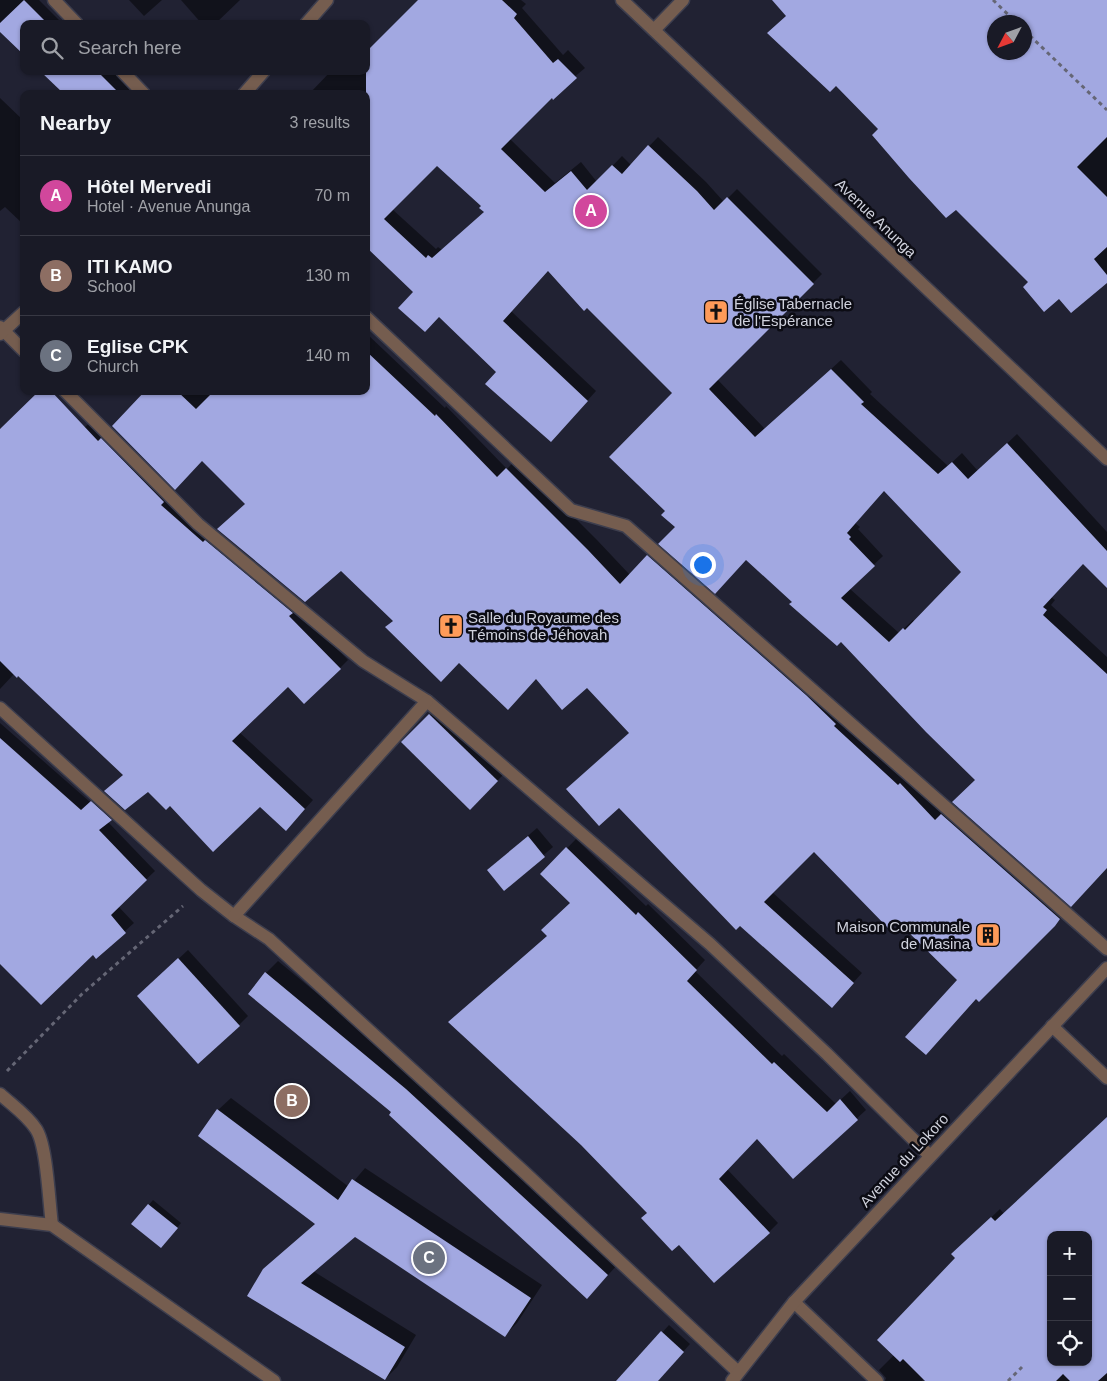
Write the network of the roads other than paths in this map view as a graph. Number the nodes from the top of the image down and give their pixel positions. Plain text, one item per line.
1 (54, 0) edge
2 (327, 0) edge
3 (622, 0) edge
4 (683, 0) edge
5 (73, 20) edge
6 (310, 20) edge
7 (654, 30) junction
8 (126, 75) edge
9 (261, 75) edge
10 (140, 90) edge
11 (247, 90) edge
12 (20, 315) edge
13 (370, 321) edge
14 (1, 331) edge
15 (20, 348) edge
16 (69, 395) edge
17 (1107, 459) edge
18 (427, 701) junction
19 (0, 708) edge
20 (234, 916) junction
21 (1107, 949) edge
22 (1107, 968) edge
23 (1052, 1026) junction
24 (1107, 1078) edge
25 (0, 1094) edge
26 (930, 1156) junction
27 (0, 1219) edge
28 (52, 1225) junction
29 (794, 1302) junction
30 (735, 1377) edge
31 (274, 1381) edge
32 (877, 1381) edge

1 - 5 street
2 - 6 street
3 - 7 street, Avenue Anunga
4 - 7 street
7 - 17 street, Avenue Anunga
8 - 10 street
9 - 11 street
12 - 14 street
13 - 21 street
14 - 15 street
16 - 18 street
18 - 20 street
18 - 26 street
19 - 20 street
20 - 30 street
22 - 23 street, Avenue du Lokoro
23 - 24 street
23 - 26 street, Avenue du Lokoro
25 - 28 street
26 - 29 street, Avenue du Lokoro
27 - 28 street
28 - 31 street
29 - 30 street, Avenue du Lokoro
29 - 32 street

